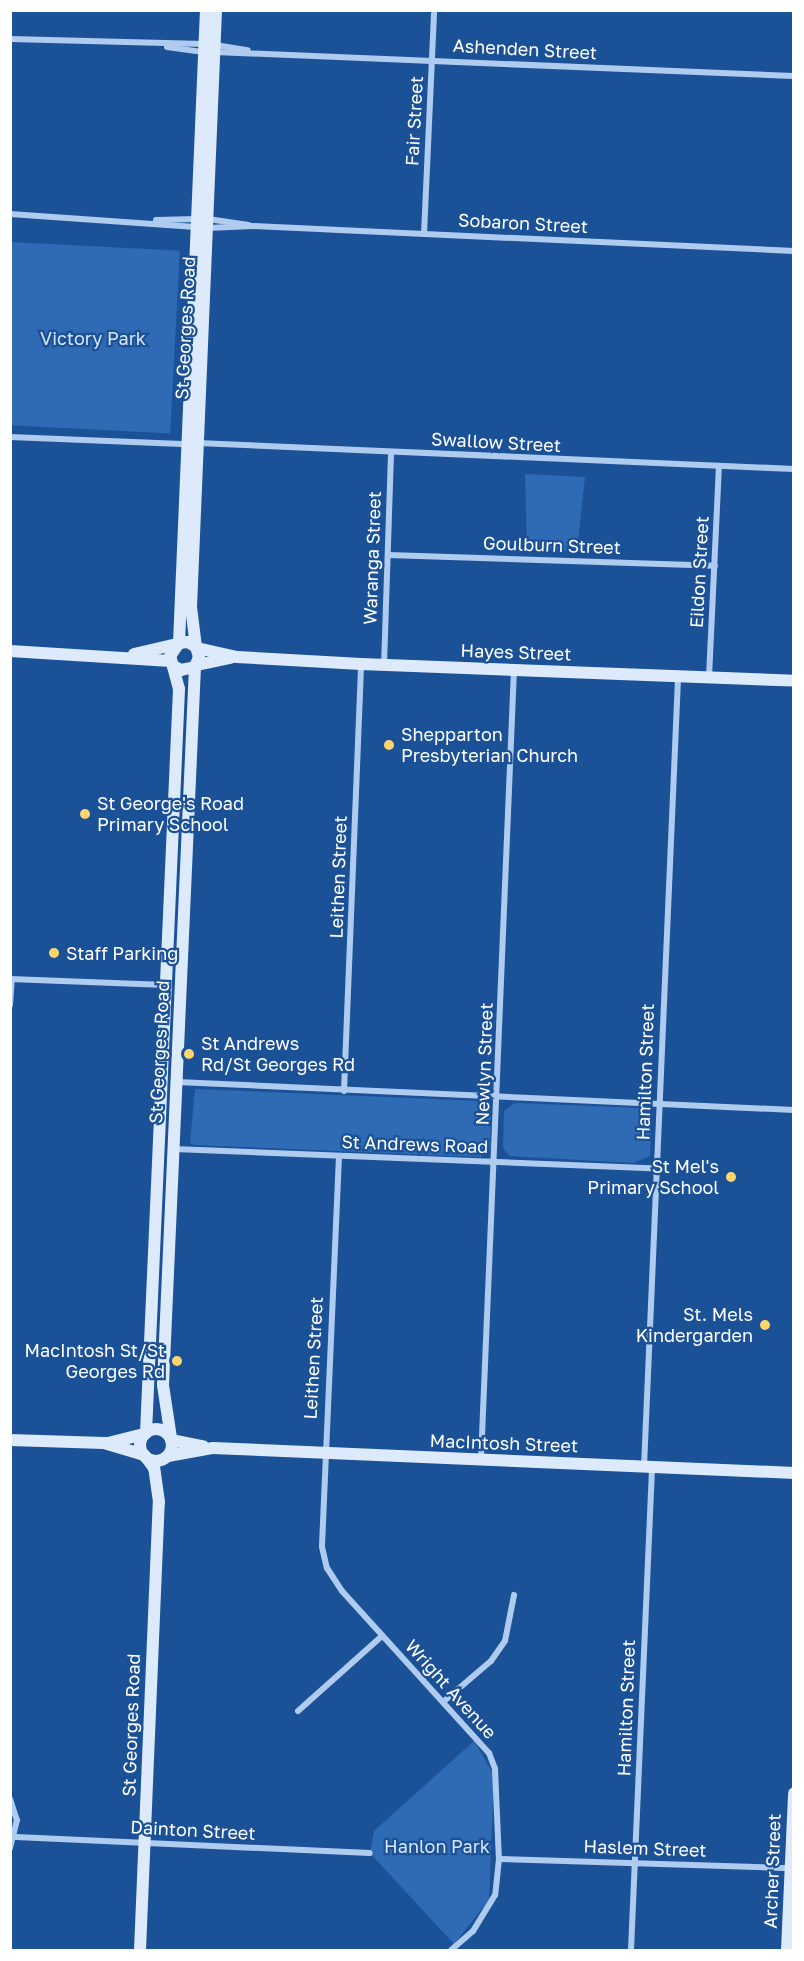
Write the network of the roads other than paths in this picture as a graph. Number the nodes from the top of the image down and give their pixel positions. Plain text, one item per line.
1 (206, 10) edge
2 (216, 10) edge
3 (434, 10) edge
4 (10, 39) edge
5 (209, 48) junction
6 (432, 60) junction
7 (794, 76) edge
8 (10, 214) edge
9 (202, 223) junction
10 (424, 234) junction
11 (794, 251) edge
12 (10, 437) edge
13 (193, 444) junction
14 (391, 452) junction
15 (719, 467) junction
16 (794, 469) edge
17 (388, 555) junction
18 (715, 566) junction
19 (186, 611) junction
20 (178, 643) junction
21 (196, 648) junction
22 (10, 651) edge
23 (128, 656) junction
24 (237, 657) junction
25 (172, 663) junction
26 (361, 664) junction
27 (384, 665) junction
28 (196, 666) junction
29 (514, 669) junction
30 (709, 677) junction
31 (678, 678) junction
32 (794, 681) edge
33 (179, 697) junction
34 (193, 698) junction
35 (177, 729) junction
36 (191, 730) junction
37 (173, 823) junction
38 (187, 824) junction
39 (11, 979) edge
40 (166, 986) junction
41 (180, 986) junction
42 (10, 1005) edge
43 (162, 1068) junction
44 (176, 1076) junction
45 (344, 1091) junction
46 (498, 1096) junction
47 (658, 1103) junction
48 (794, 1110) edge
49 (158, 1149) junction
50 (173, 1149) junction
51 (339, 1155) junction
52 (494, 1162) junction
53 (657, 1168) junction
54 (152, 1306) junction
55 (166, 1306) junction
56 (146, 1434) junction
57 (171, 1439) junction
58 (10, 1440) edge
59 (104, 1443) junction
60 (213, 1449) junction
61 (323, 1454) junction
62 (145, 1456) junction
63 (167, 1456) junction
64 (481, 1460) junction
65 (648, 1467) junction
66 (794, 1473) edge
67 (159, 1502) junction
68 (514, 1595) dead end
69 (382, 1636) junction
70 (443, 1702) junction
71 (298, 1710) dead end
72 (794, 1793) edge
73 (10, 1799) edge
74 (15, 1837) junction
75 (144, 1843) junction
76 (10, 1848) edge
77 (370, 1853) dead end
78 (499, 1859) junction
79 (635, 1863) junction
80 (790, 1868) junction
81 (140, 1950) edge
82 (452, 1950) edge
83 (631, 1950) edge
84 (787, 1950) edge

1 - 5 street, St Georges Road
2 - 5 street, St Georges Road
3 - 6 street, Fair Street
4 - 5 street, Ashenden Street
5 - 6 street, Ashenden Street
5 - 9 street, St Georges Road
6 - 7 street, Ashenden Street
6 - 10 street, Fair Street
8 - 9 street, Sobaron Street
9 - 10 street, Sobaron Street
9 - 13 street, St Georges Road
10 - 11 street, Sobaron Street
12 - 13 street, Swallow Street
13 - 14 street, Swallow Street
13 - 19 street, St Georges Road
14 - 15 street, Swallow Street
14 - 17 street, Waranga Street
15 - 16 street, Swallow Street
15 - 18 street, Eildon Street
17 - 18 street, Goulburn Street
17 - 27 street, Waranga Street
18 - 30 street, Eildon Street
19 - 20 street, St Georges Road
19 - 21 street, St Georges Road
20 - 21 street
20 - 23 street
20 - 25 street
21 - 24 street, Hayes Street
21 - 28 street
22 - 23 street
23 - 25 street
24 - 26 street, Hayes Street
24 - 28 street, Hayes Street
25 - 28 street
25 - 33 street, St Georges Road
26 - 27 street, Hayes Street
26 - 45 street, Leithen Street
27 - 29 street, Hayes Street
28 - 34 street, St Georges Road
29 - 31 street, Hayes Street
29 - 46 street, Newlyn Street
30 - 31 street, Hayes Street
30 - 32 street, Hayes Street
31 - 47 street, Hamilton Street
33 - 34 street
33 - 35 street, St Georges Road
34 - 36 street, St Georges Road
35 - 36 street
35 - 37 street, St Georges Road
36 - 38 street, St Georges Road
37 - 38 street
37 - 40 street, St Georges Road
38 - 41 street, St Georges Road
39 - 40 street
39 - 42 street
40 - 41 street
40 - 43 street, St Georges Road
41 - 44 street, St Georges Road
43 - 44 street
43 - 49 street, St Georges Road
44 - 45 street
44 - 50 street, St Georges Road
45 - 46 street
46 - 47 street
46 - 52 street, Newlyn Street
47 - 48 street
47 - 53 street, Hamilton Street
49 - 50 street
49 - 54 street, St Georges Road
50 - 51 street, St Andrews Road
50 - 55 street, St Georges Road
51 - 52 street, St Andrews Road
51 - 61 street, Leithen Street
52 - 53 street, St Andrews Road
52 - 64 street, Newlyn Street
53 - 65 street, Hamilton Street
54 - 55 street
54 - 56 street, St Georges Road
55 - 57 street, St Georges Road
56 - 57 street
56 - 59 street
56 - 62 street
57 - 60 street, MacIntosh Street
57 - 63 street
58 - 59 street
59 - 62 street
60 - 61 street, MacIntosh Street
60 - 63 street, MacIntosh Street
61 - 64 street, MacIntosh Street
61 - 69 street, Wright Avenue
62 - 63 street
62 - 67 street, St Georges Road
63 - 67 street, St Georges Road
64 - 65 street, MacIntosh Street
65 - 66 street, MacIntosh Street
65 - 79 street, Hamilton Street
67 - 75 street, St Georges Road
68 - 70 street
69 - 70 street, Wright Avenue
69 - 71 street
70 - 78 street, Wright Avenue
72 - 80 street, Archer Street
73 - 74 street
74 - 75 street, Dainton Street
74 - 76 street
75 - 77 street, Dainton Street
75 - 81 street, St Georges Road
78 - 79 street, Haslem Street
78 - 82 street, Wright Avenue
79 - 80 street, Haslem Street
79 - 83 street, Hamilton Street
80 - 84 street, Archer Street

